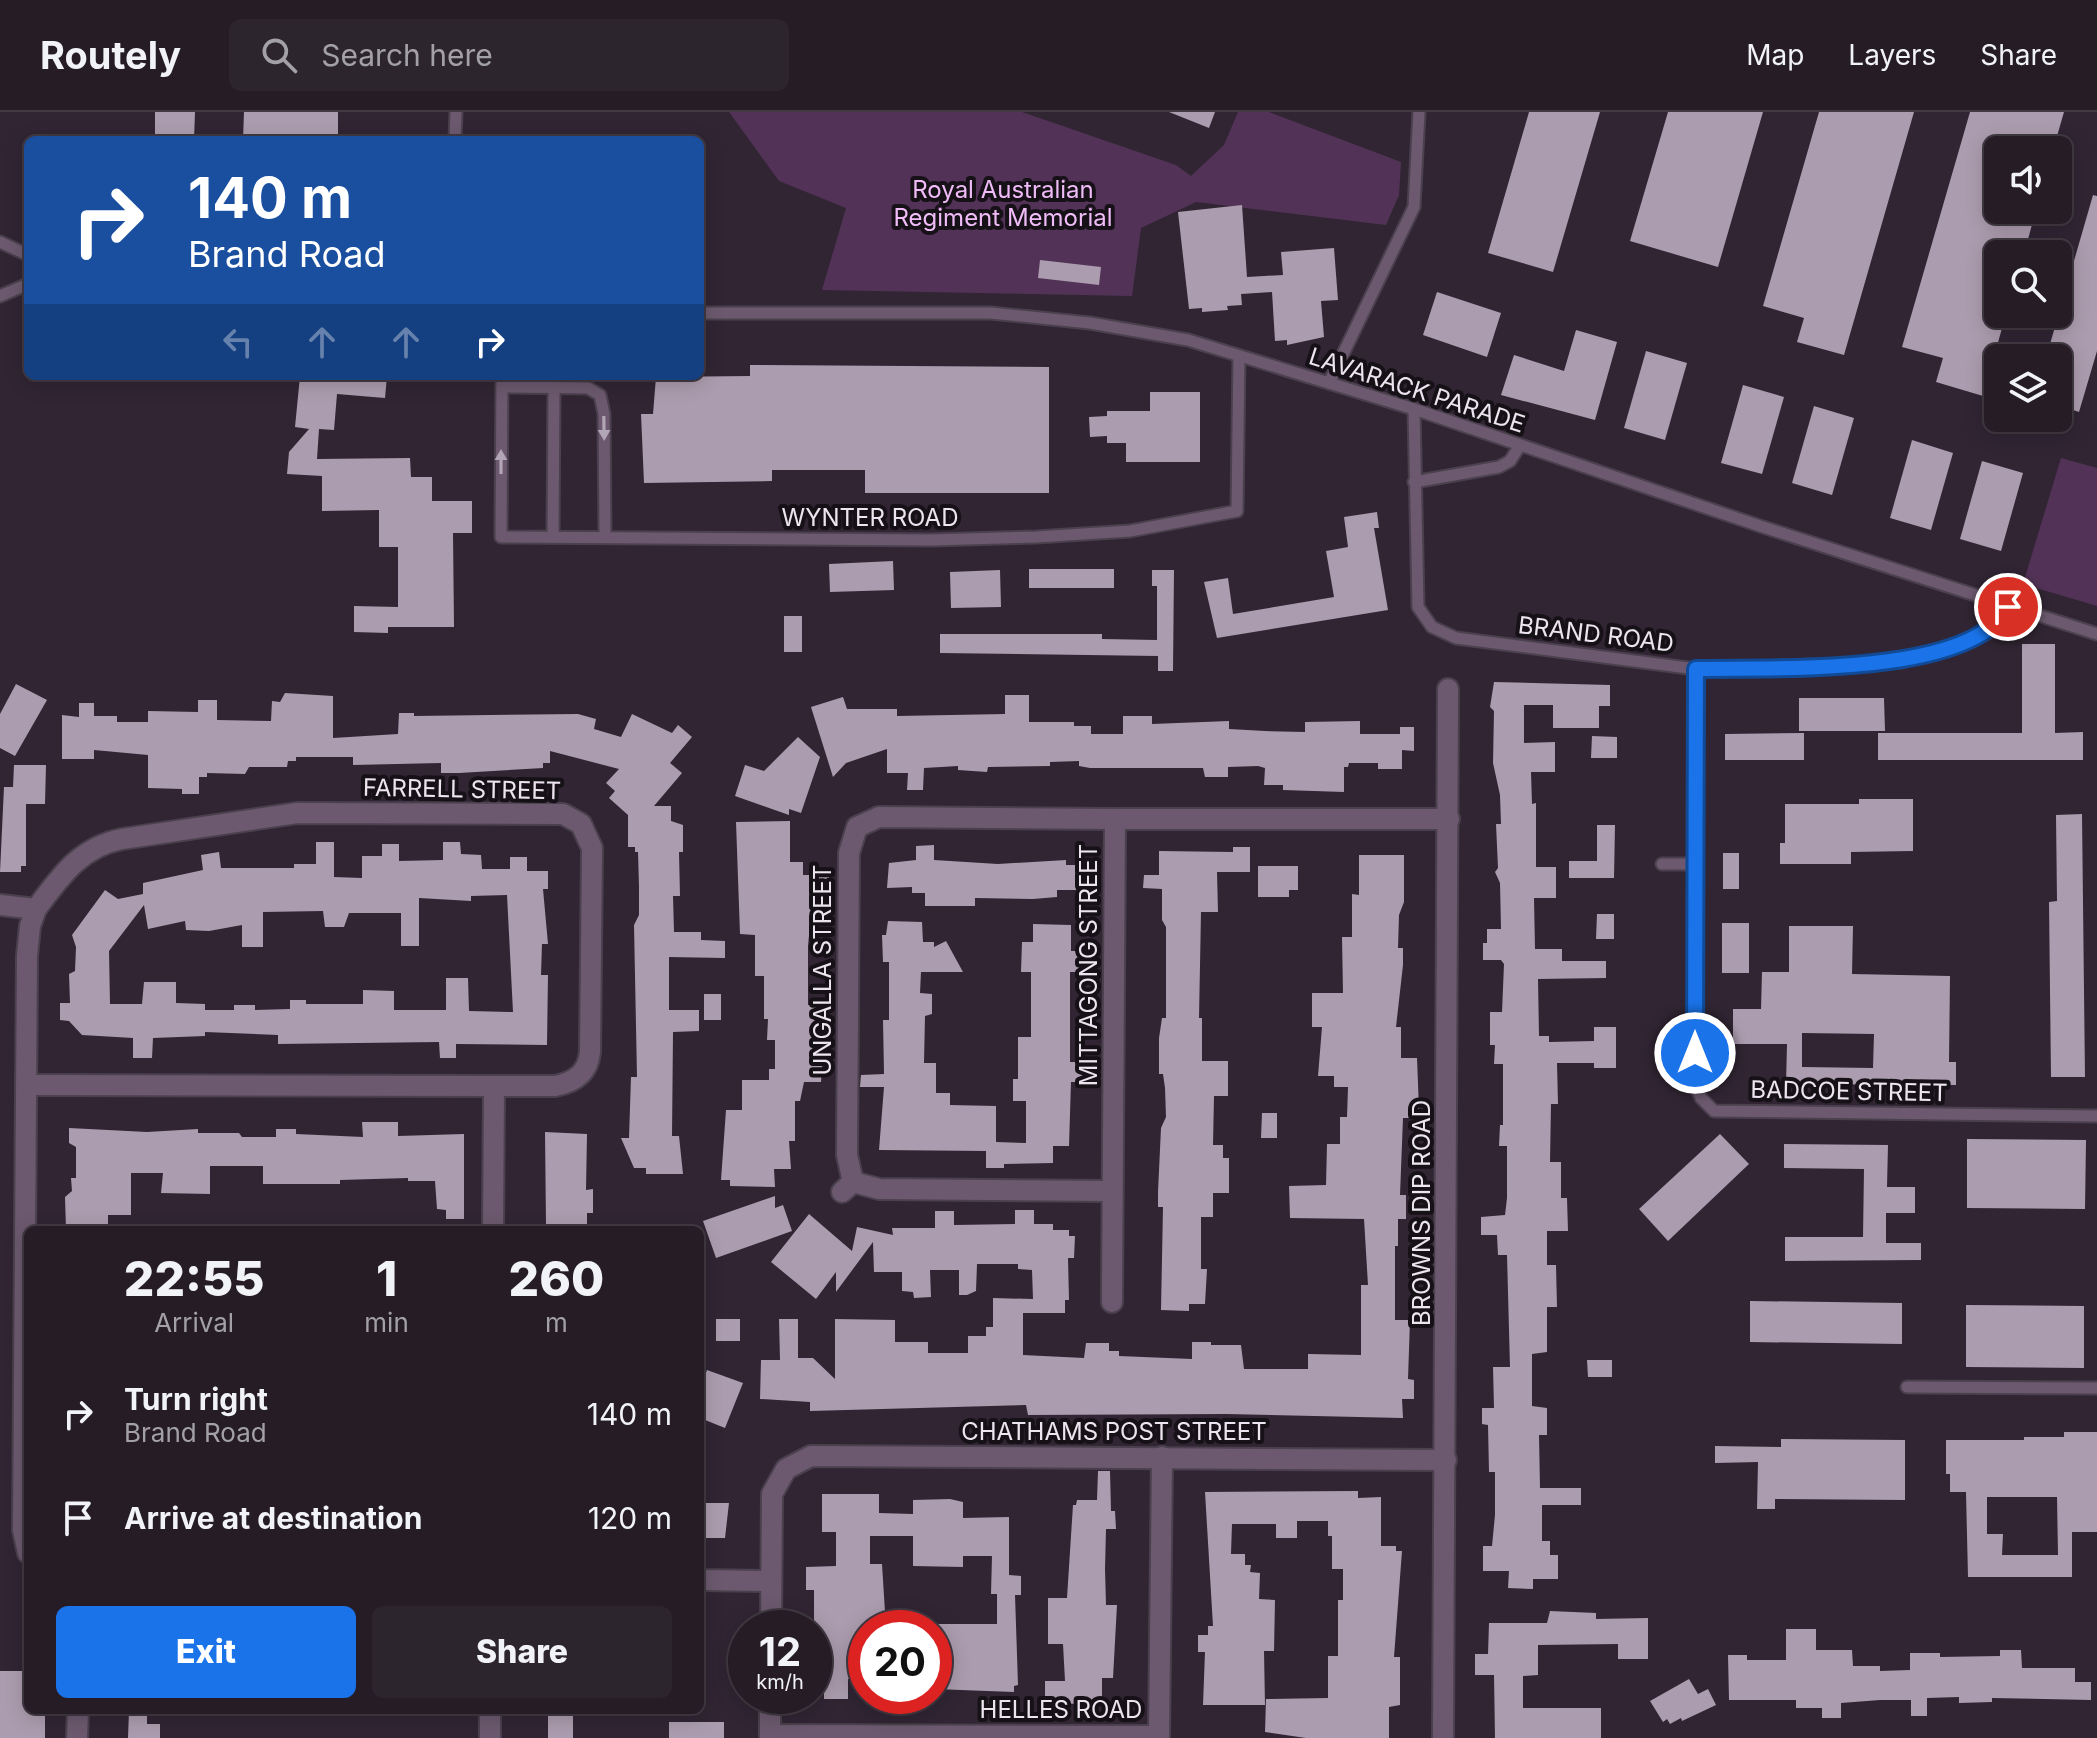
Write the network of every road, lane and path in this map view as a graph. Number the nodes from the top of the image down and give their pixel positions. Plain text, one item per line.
1 (456, 112) edge
2 (1419, 112) edge
3 (455, 136) edge
4 (0, 242) edge
5 (24, 253) edge
6 (24, 286) edge
7 (0, 296) edge
8 (704, 313) edge
9 (1239, 356) junction
10 (502, 382) edge
11 (1329, 383) junction
12 (554, 387) junction
13 (1414, 409) junction
14 (1519, 447) junction
15 (1414, 482) junction
16 (553, 537) junction
17 (605, 537) junction
18 (2008, 607) junction
19 (2097, 634) edge
20 (1696, 669) junction
21 (1448, 689) dead end
22 (1115, 819) junction
23 (1449, 819) junction
24 (1662, 864) dead end
25 (1696, 864) junction
26 (0, 905) edge
27 (36, 909) junction
28 (1695, 1053) junction
29 (1664, 1054) dead end
30 (26, 1085) junction
31 (494, 1087) junction
32 (2097, 1116) edge
33 (1112, 1191) junction
34 (26, 1226) edge
35 (493, 1226) edge
36 (1112, 1302) dead end
37 (1907, 1387) dead end
38 (2097, 1388) edge
39 (1162, 1457) junction
40 (1446, 1460) junction
41 (24, 1471) edge
42 (24, 1535) edge
43 (704, 1580) edge
44 (771, 1581) junction
45 (771, 1610) edge
46 (78, 1714) edge
47 (490, 1714) edge
48 (770, 1714) edge
49 (770, 1736) edge
50 (1159, 1737) edge
51 (77, 1738) edge
52 (490, 1738) edge
53 (1443, 1738) edge

1 - 3 lane
2 - 11 lane
4 - 5 lane
6 - 7 lane
8 - 9 lane, LAVARACK PARADE
9 - 11 lane, LAVARACK PARADE
9 - 17 lane, WYNTER ROAD
10 - 12 lane
16 -> 10 lane, WYNTER ROAD
11 - 13 lane, LAVARACK PARADE
12 - 16 lane
12 -> 17 lane
13 - 14 lane, LAVARACK PARADE
13 - 15 lane, BRAND ROAD
14 - 15 lane
14 - 18 lane, LAVARACK PARADE
15 - 20 lane, BRAND ROAD
16 - 17 lane, WYNTER ROAD
18 - 19 lane, LAVARACK PARADE
18 - 20 lane, BRAND ROAD
20 - 25 lane, BADCOE STREET
21 - 23 street, BROWNS DIP ROAD
22 - 23 street, MITTAGONG STREET
22 - 33 street, MITTAGONG STREET
22 - 33 street, UNGALLA STREET
23 - 40 street, BROWNS DIP ROAD
24 - 25 lane
25 - 28 lane, BADCOE STREET
26 - 27 street
27 - 30 street
27 - 31 street, FARRELL STREET
28 - 29 lane
28 - 32 lane, BADCOE STREET
30 - 31 street, FARRELL STREET
30 - 34 street
31 - 35 street
33 - 36 street, MITTAGONG STREET
37 - 38 lane
39 - 40 street, CHATHAMS POST STREET
39 - 44 street, CHATHAMS POST STREET
39 - 50 street
40 - 53 street, BROWNS DIP ROAD
41 - 42 street
43 - 44 street
44 - 45 street
46 - 51 street
47 - 52 street
48 - 49 street
49 - 50 street, HELLES ROAD

